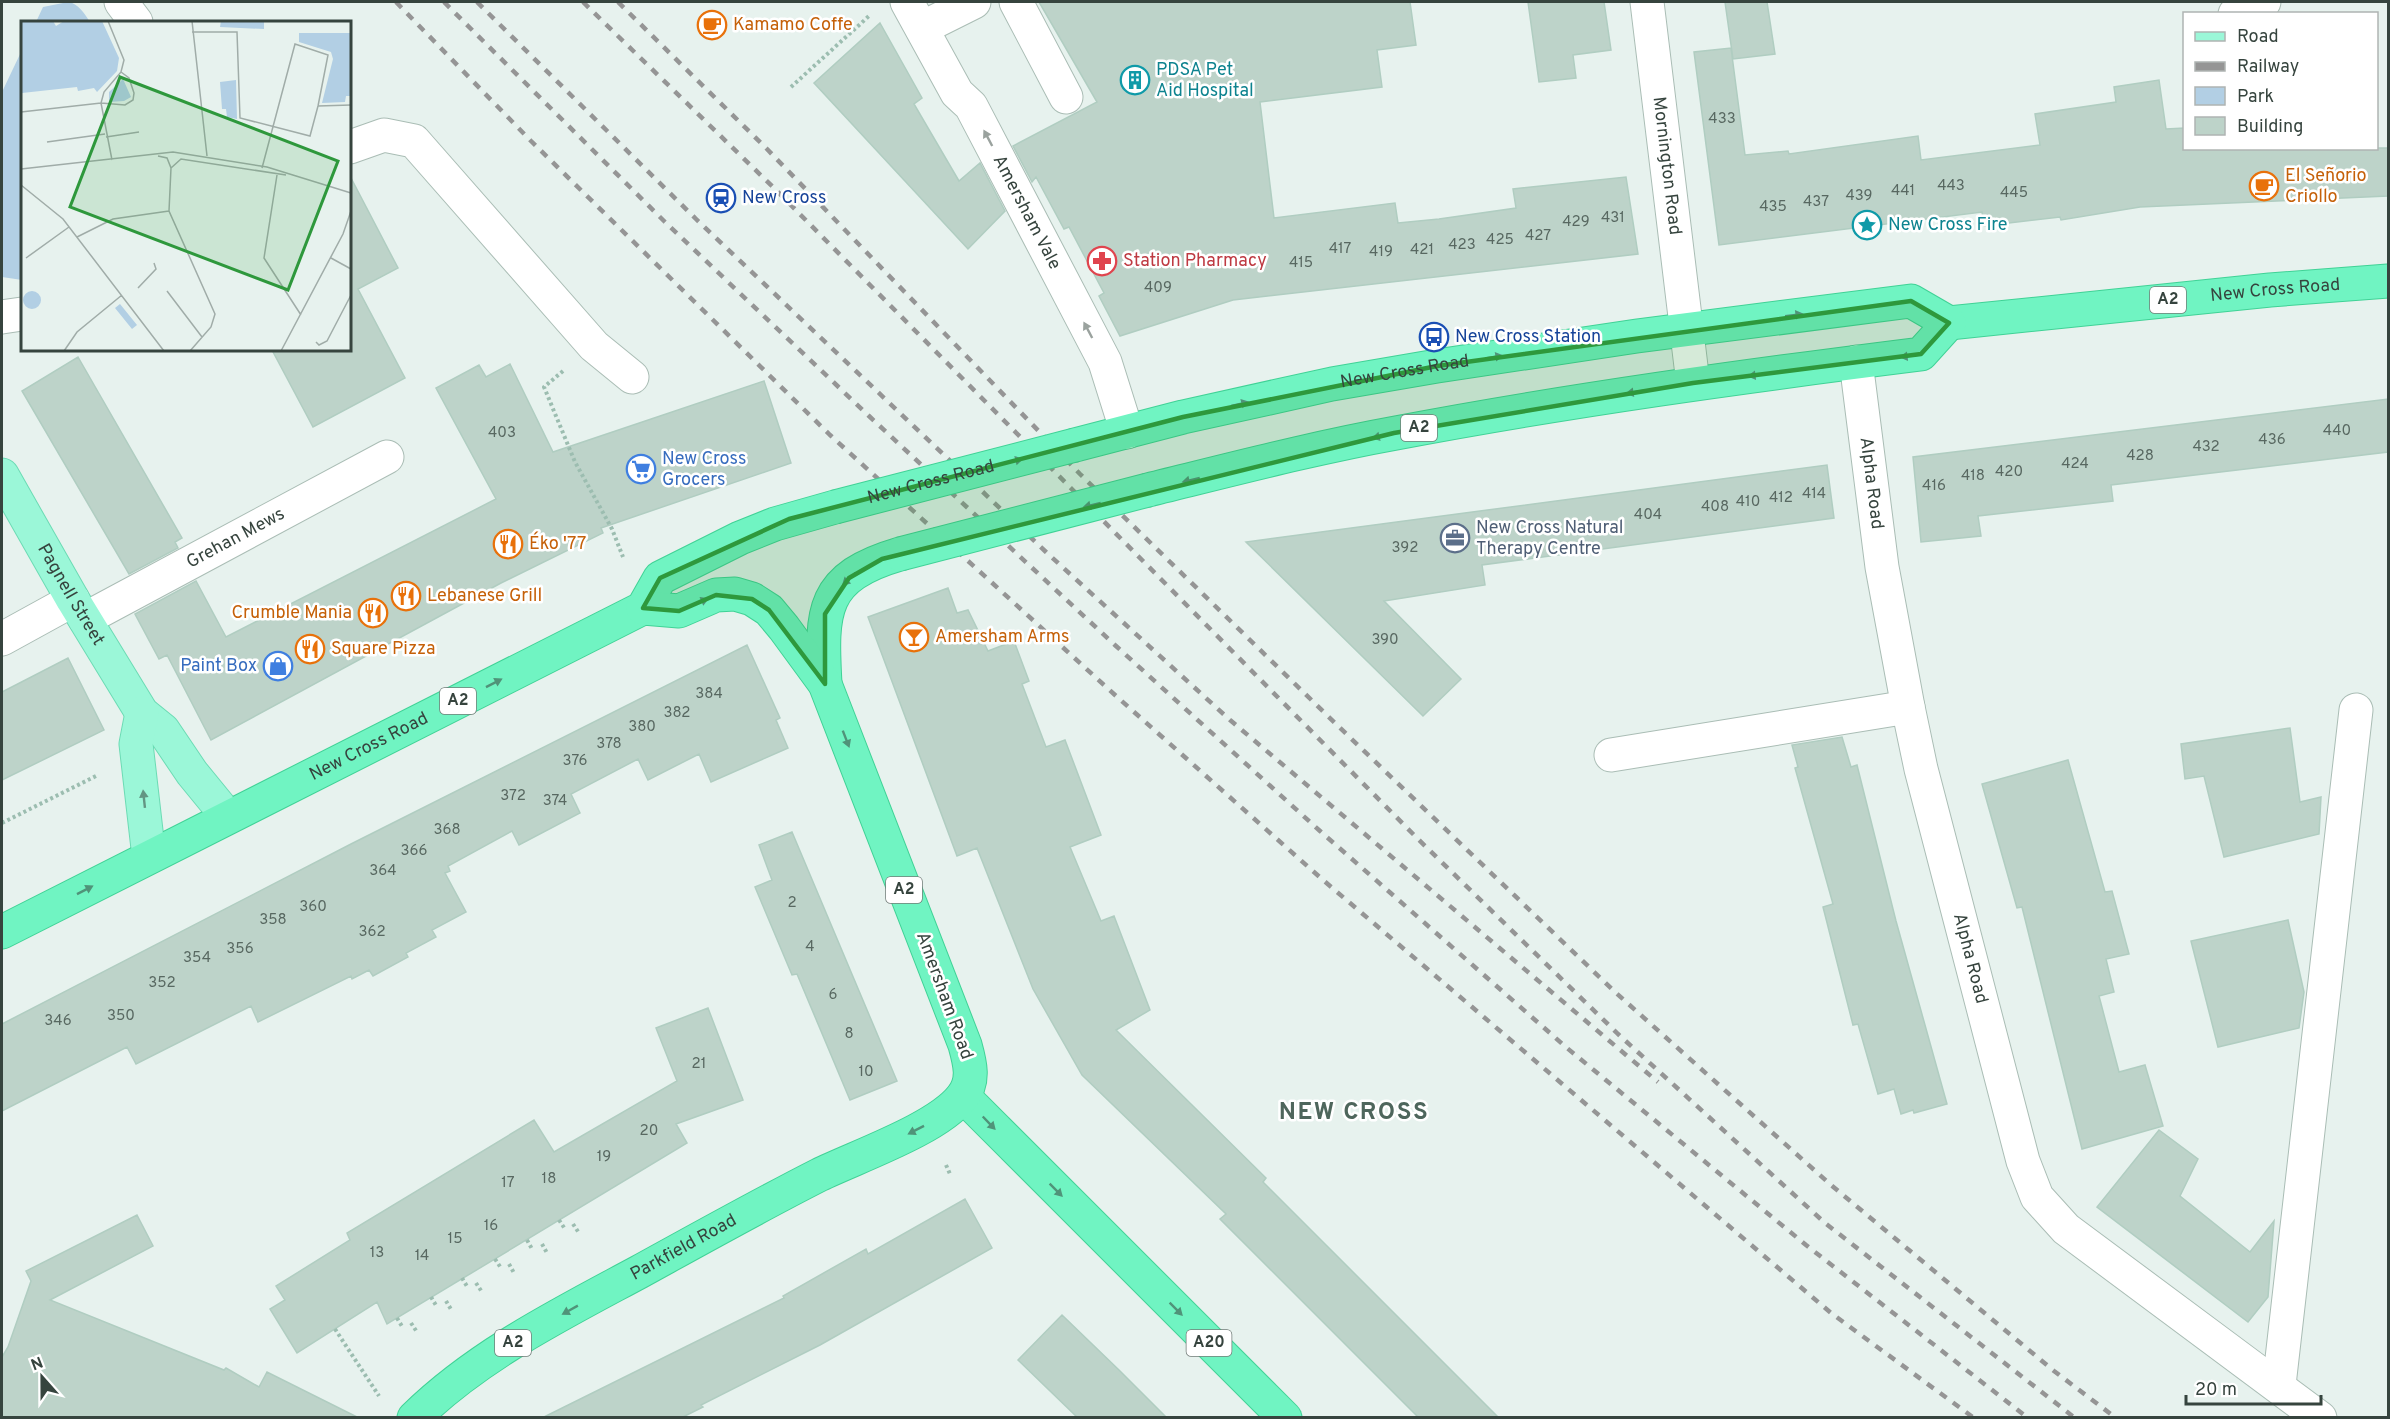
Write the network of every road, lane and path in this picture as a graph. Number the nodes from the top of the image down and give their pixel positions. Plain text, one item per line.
1 (121, 2) edge
2 (974, 2) edge
3 (1016, 2) edge
4 (1647, 2) edge
5 (2264, 2) edge
6 (873, 12) dead end
7 (2240, 12) edge
8 (915, 15) edge
9 (135, 21) edge
10 (791, 87) dead end
11 (1066, 97) dead end
12 (351, 147) edge
13 (2388, 281) edge
14 (21, 314) edge
15 (2, 317) edge
16 (1949, 323) junction
17 (1686, 329) junction
18 (594, 346) junction
19 (1856, 362) junction
20 (632, 377) dead end
21 (1693, 383) junction
22 (1115, 435) junction
23 (387, 457) dead end
24 (2, 475) edge
25 (623, 558) dead end
26 (643, 608) junction
27 (79, 610) junction
28 (2, 639) edge
29 (825, 684) junction
30 (1908, 707) junction
31 (2356, 710) dead end
32 (142, 713) junction
33 (1611, 755) dead end
34 (105, 772) dead end
35 (228, 817) junction
36 (2, 824) edge
37 (149, 857) junction
38 (2, 932) edge
39 (963, 1096) junction
40 (946, 1165) dead end
41 (950, 1174) dead end
42 (559, 1220) dead end
43 (573, 1224) dead end
44 (565, 1229) dead end
45 (579, 1233) dead end
46 (526, 1240) dead end
47 (542, 1244) dead end
48 (532, 1249) dead end
49 (547, 1253) dead end
50 (495, 1259) dead end
51 (508, 1264) dead end
52 (501, 1268) dead end
53 (514, 1273) dead end
54 (462, 1278) dead end
55 (476, 1283) dead end
56 (468, 1288) dead end
57 (482, 1292) dead end
58 (431, 1297) dead end
59 (446, 1301) dead end
60 (437, 1307) dead end
61 (452, 1311) dead end
62 (397, 1318) dead end
63 (411, 1323) dead end
64 (403, 1328) dead end
65 (335, 1329) dead end
66 (417, 1332) dead end
67 (2279, 1385) junction
68 (379, 1396) dead end
69 (414, 1418) edge
70 (1285, 1418) edge
71 (2320, 1418) edge

1 - 9 street
2 - 8 street
3 - 11 street
4 - 17 street, Mornington Road
5 - 7 street
6 - 10 path
22 -> 8 street, Amersham Vale
12 - 18 street
13 - 16 highway, New Cross Road / A2
14 - 15 street
17 -> 16 highway, New Cross Road
16 -> 19 highway, A2
17 - 21 street, Mornington Road
22 -> 17 highway, New Cross Road
18 - 20 street
18 - 25 path
19 -> 21 highway, A2
19 - 30 street, Alpha Road
21 -> 29 highway, A2, bridge
26 -> 22 highway, New Cross Road, bridge
23 - 27 street, Grehan Mews
24 - 27 main road, Pagnell Street
26 -> 29 highway, Amersham Road / A2
35 -> 26 highway, New Cross Road / A2
27 - 28 street, Grehan Mews
27 - 32 main road, Pagnell Street
29 -> 39 highway, Amersham Road / A2
30 - 33 street
30 - 67 street, Alpha Road
31 - 67 street
32 - 35 main road, Pagnell Street
37 -> 32 main road
34 - 36 path
35 - 37 highway, New Cross Road / A2
38 -> 37 highway, New Cross Road / A2
39 -> 69 highway, Parkfield Road / A2
39 -> 70 highway, A20
40 - 41 path
42 - 44 path
43 - 45 path
46 - 48 path
47 - 49 path
50 - 52 path
51 - 53 path
54 - 56 path
55 - 57 path
58 - 60 path
59 - 61 path
62 - 64 path
63 - 66 path
65 - 68 path
67 - 71 street, Alpha Road

